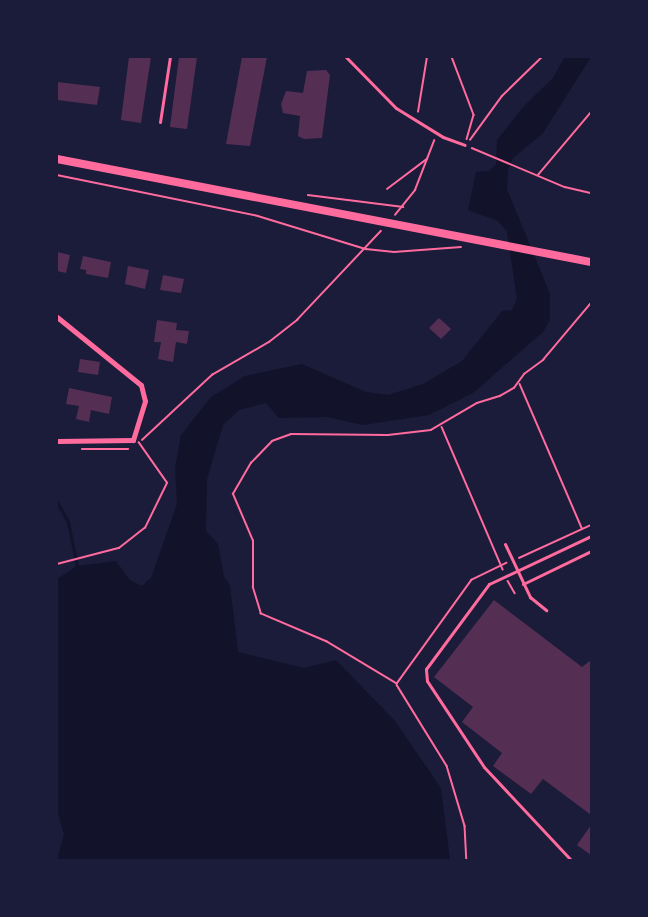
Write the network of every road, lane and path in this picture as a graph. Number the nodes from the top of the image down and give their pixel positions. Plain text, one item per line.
1 (170, 57) edge
2 (346, 57) edge
3 (427, 57) edge
4 (452, 57) edge
5 (542, 57) edge
6 (591, 112) edge
7 (160, 122) dead end
8 (417, 122) junction
9 (436, 133) junction
10 (465, 145) junction
11 (57, 159) edge
12 (427, 159) junction
13 (57, 176) edge
14 (538, 176) junction
15 (387, 189) dead end
16 (591, 193) edge
17 (308, 195) dead end
18 (403, 207) junction
19 (395, 216) dead end
20 (382, 230) dead end
21 (472, 248) dead end
22 (366, 249) junction
23 (591, 262) edge
24 (591, 303) edge
25 (57, 317) edge
26 (519, 383) junction
27 (442, 426) junction
28 (57, 441) edge
29 (139, 442) junction
30 (80, 449) dead end
31 (591, 525) edge
32 (582, 528) junction
33 (591, 536) edge
34 (505, 544) dead end
35 (591, 551) edge
36 (511, 561) junction
37 (57, 564) edge
38 (501, 565) junction
39 (515, 569) junction
40 (505, 574) junction
41 (523, 584) junction
42 (515, 593) dead end
43 (546, 610) dead end
44 (397, 684) junction
45 (467, 860) edge
46 (571, 860) edge

1 - 7 lane
2 - 8 lane
3 - 8 path
4 - 10 path
5 - 10 path
6 - 14 path
8 - 9 lane
9 - 10 lane
9 - 12 path
10 - 14 path
11 - 23 main road
12 - 15 path
12 - 18 path
13 - 22 path
14 - 16 path
17 - 18 path
18 - 19 path
20 - 22 path
21 - 22 path
22 - 29 path
24 - 26 path
25 - 28 street
26 - 27 path
26 - 32 path
27 - 38 path
27 - 44 path
29 - 30 path
29 - 37 path
31 - 32 path
32 - 36 path
33 - 39 lane
34 - 36 lane
35 - 41 lane
36 - 38 path
36 - 39 lane
38 - 40 path
38 - 44 path
39 - 40 lane
39 - 41 lane
40 - 42 path
40 - 46 lane
41 - 43 lane
44 - 45 path

